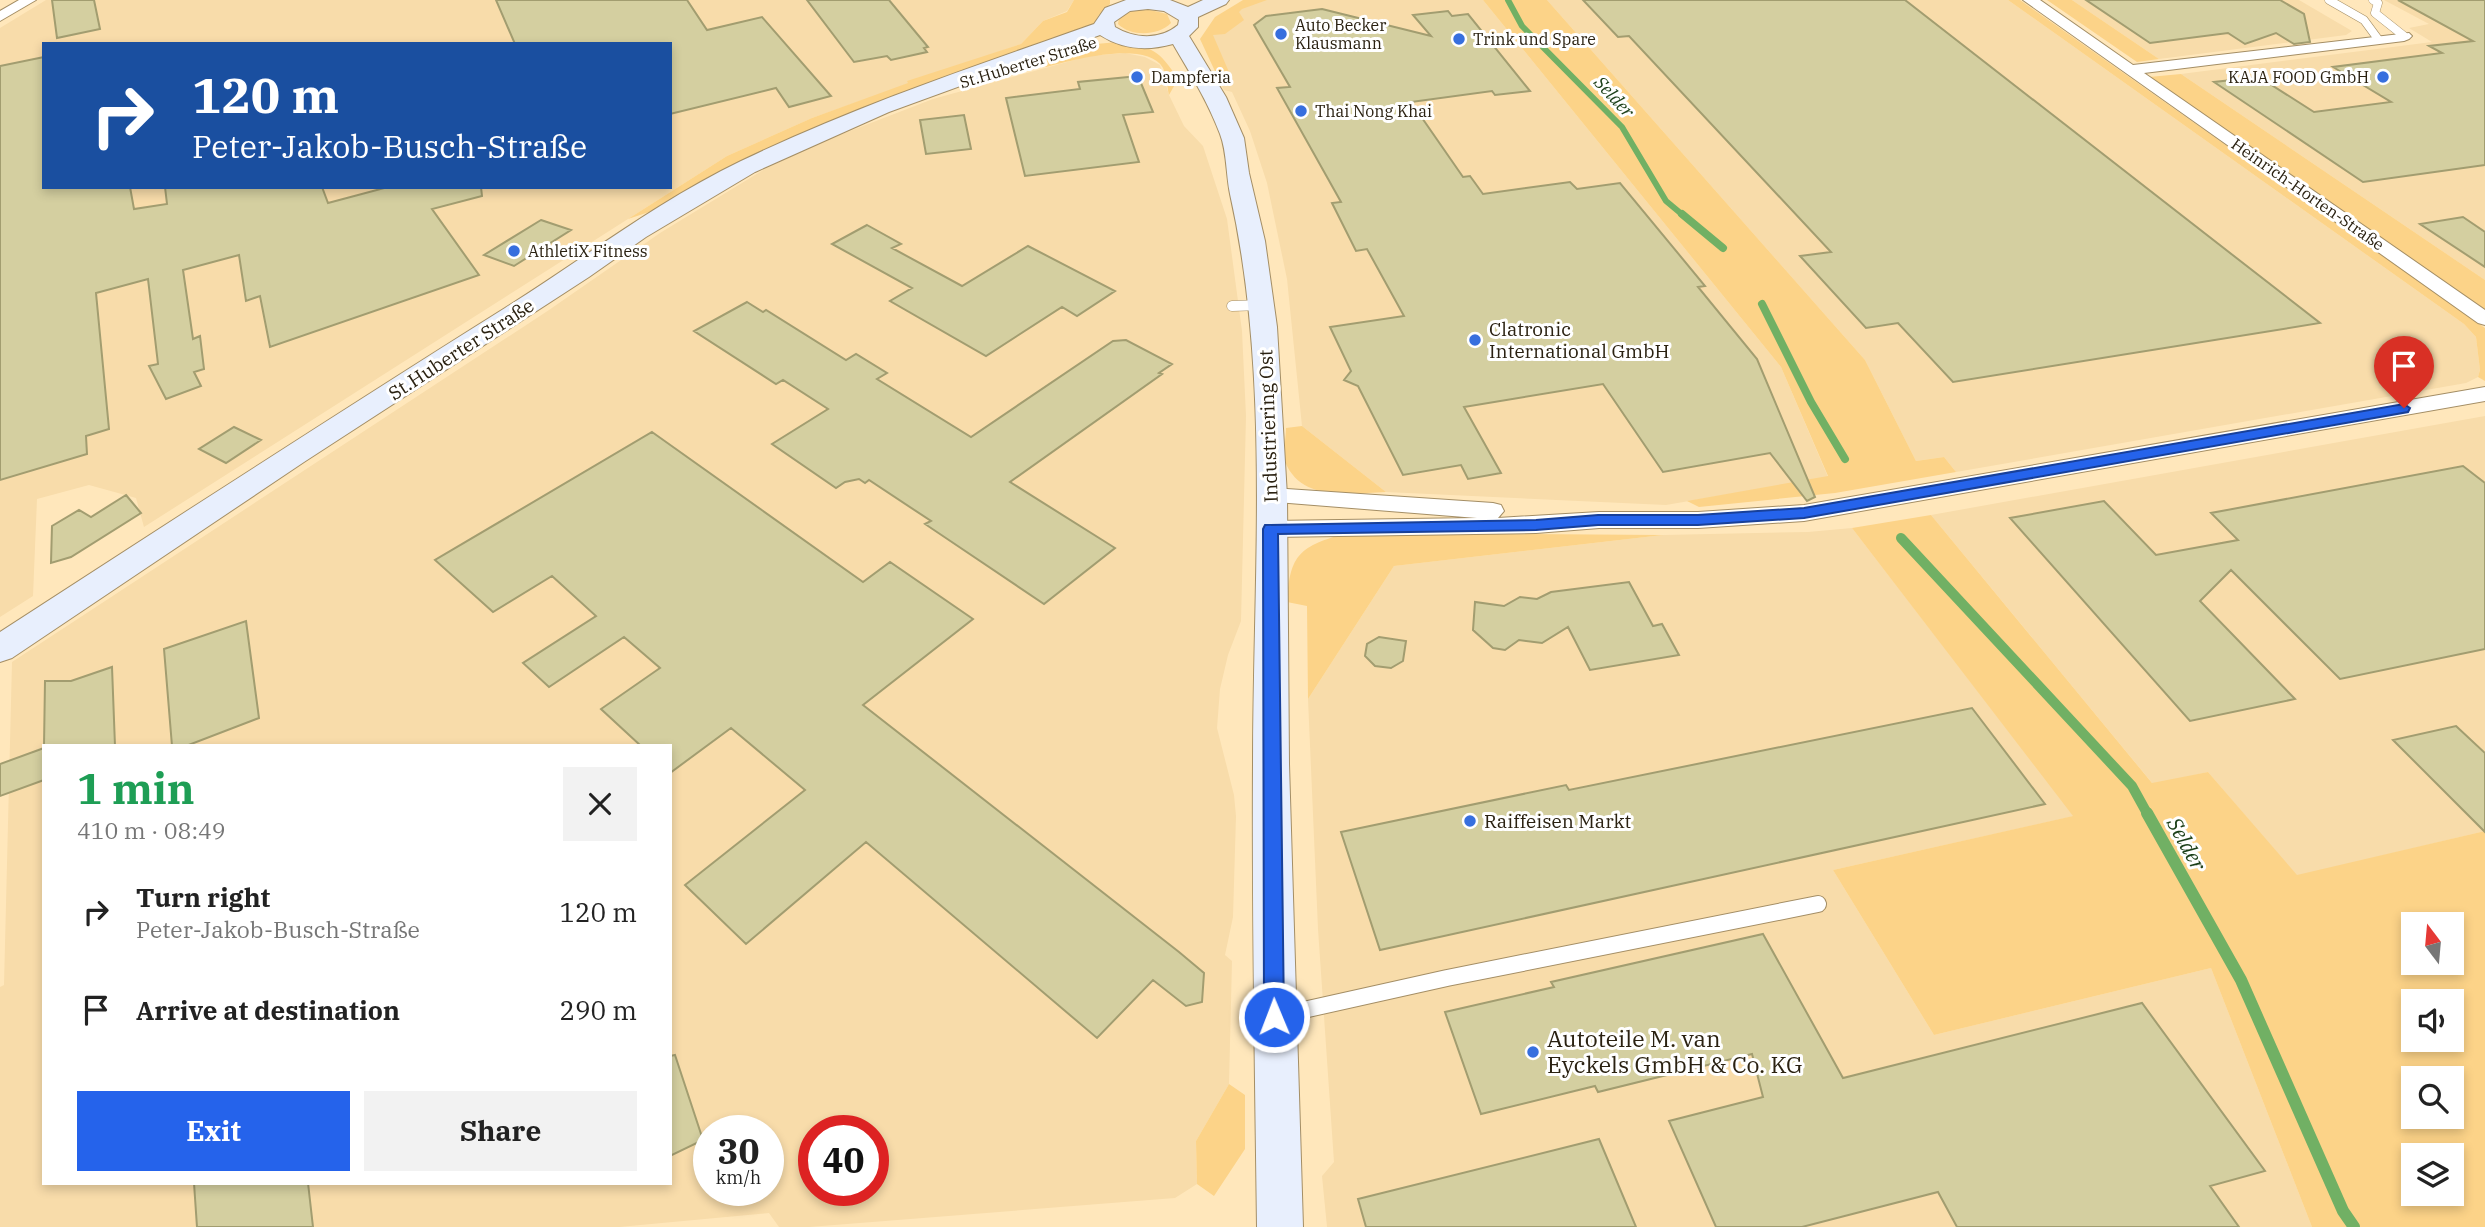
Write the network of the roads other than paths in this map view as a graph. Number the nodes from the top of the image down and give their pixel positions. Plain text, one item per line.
1 (29, 0) edge
2 (1219, 0) edge
3 (2030, 0) edge
4 (2329, 0) edge
5 (2373, 0) edge
6 (1134, 2) edge
7 (1183, 14) edge
8 (0, 17) edge
9 (1110, 32) junction
10 (2404, 36) joint
11 (2378, 39) junction
12 (1155, 41) junction
13 (2130, 70) junction
14 (1237, 173) junction
15 (2485, 319) edge
16 (2485, 394) edge
17 (1272, 496) junction
18 (1598, 520) junction
19 (1271, 529) junction
20 (0, 649) edge
21 (1818, 904) dead end
22 (1274, 1017) junction
23 (1280, 1227) edge

1 - 8 street
2 - 7 street
3 - 13 street, Heinrich-Horten-Straße
4 - 11 lane
5 - 10 lane
6 - 7 street
6 - 9 street
7 - 12 street
7 - 14 street, Industriering Ost
9 - 12 street
9 - 20 street, St.Huberter Straße
10 - 11 street
11 - 13 street
12 - 14 street, Industriering Ost
13 - 15 street, Heinrich-Horten-Straße
14 - 17 street, Industriering Ost
16 - 18 street
17 - 18 street
17 - 19 street, Industriering Ost
18 - 19 street
19 - 22 street, Industriering Ost
21 - 22 lane
22 - 23 street, Industriering Ost

